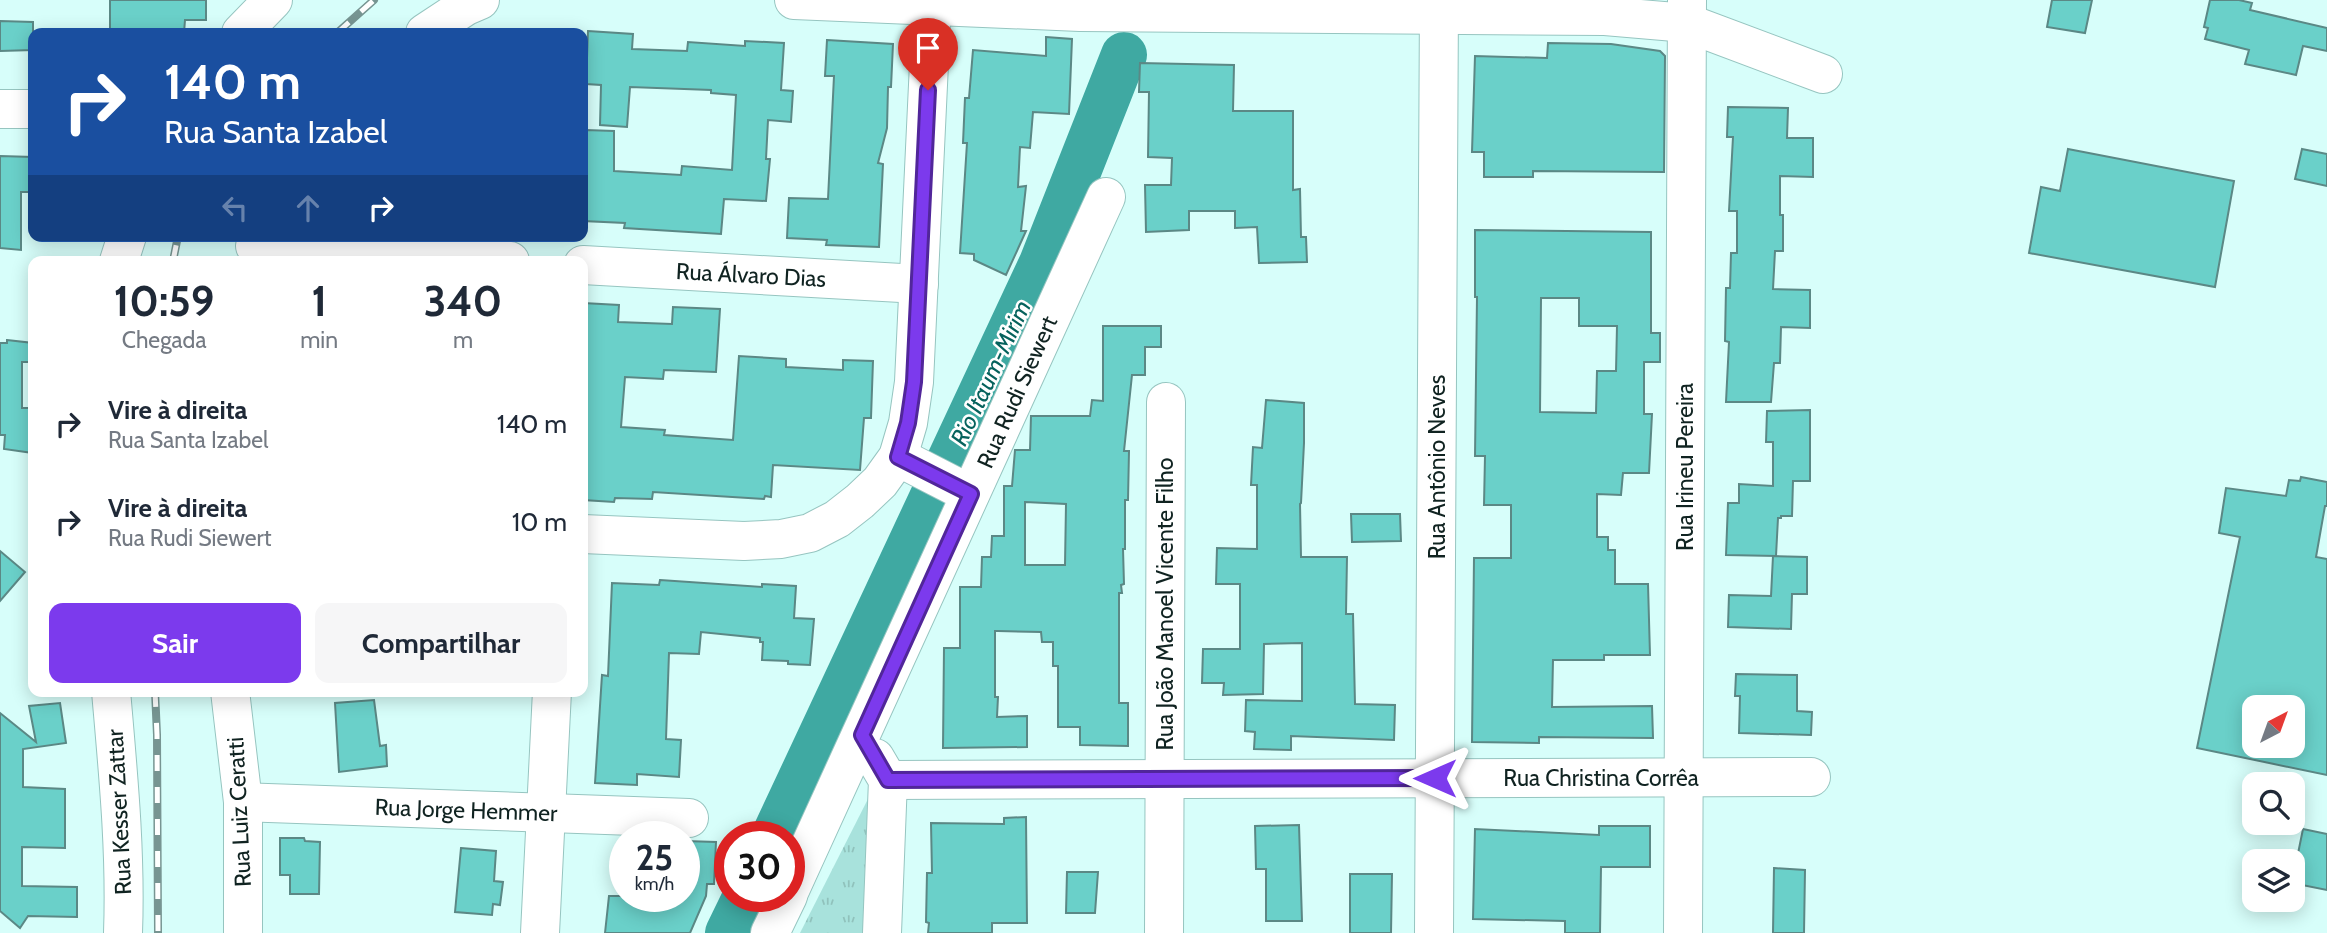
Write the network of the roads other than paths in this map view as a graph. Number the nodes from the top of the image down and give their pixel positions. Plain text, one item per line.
1 (273, 0) edge
2 (480, 0) edge
3 (794, 0) edge
4 (932, 4) edge
5 (1439, 8) edge
6 (1687, 12) edge
7 (247, 28) edge
8 (433, 28) edge
9 (1823, 74) dead end
10 (0, 109) edge
11 (28, 109) edge
12 (1105, 197) dead end
13 (255, 248) edge
14 (412, 256) edge
15 (588, 265) edge
16 (919, 284) junction
17 (1166, 402) dead end
18 (898, 457) junction
19 (971, 494) junction
20 (588, 534) edge
21 (112, 697) edge
22 (231, 697) edge
23 (552, 697) edge
24 (862, 735) junction
25 (1684, 777) junction
26 (1811, 777) dead end
27 (1435, 778) junction
28 (1164, 779) junction
29 (888, 780) junction
30 (243, 802) junction
31 (546, 813) junction
32 (689, 818) dead end
33 (805, 857) edge
34 (780, 912) edge
35 (123, 933) edge
36 (243, 933) edge
37 (540, 933) edge
38 (770, 933) edge
39 (882, 933) edge
40 (1164, 933) edge
41 (1434, 933) edge
42 (1683, 933) edge

1 - 7 street
2 - 8 street
3 - 4 street
4 - 5 street
4 - 16 street
5 - 6 street
5 - 27 street, Rua Antônio Neves
6 - 9 street
6 - 25 street, Rua Irineu Pereira
10 - 11 street
12 - 19 street, Rua Rudi Siewert
13 - 14 street
15 - 16 street, Rua Álvaro Dias
16 - 18 street
17 - 28 street, Rua João Manoel Vicente Filho
18 - 19 street
18 - 20 street
19 - 24 street, Rua Rudi Siewert
21 - 35 street, Rua Kesser Zattar
22 - 30 street, Rua Luiz Ceratti
23 - 31 street
24 - 29 street
24 - 33 street, Rua Rudi Siewert
25 - 26 street, Rua Christina Corrêa
25 - 27 street, Rua Christina Corrêa
25 - 42 street, Rua Irineu Pereira
27 - 28 street, Rua Christina Corrêa
27 - 41 street, Rua Antônio Neves
28 - 29 street, Rua Christina Corrêa
28 - 40 street, Rua João Manoel Vicente Filho
29 - 39 street
30 - 31 street, Rua Jorge Hemmer
30 - 36 street, Rua Luiz Ceratti
31 - 32 street, Rua Jorge Hemmer
31 - 37 street
34 - 38 street, Rua Rudi Siewert

